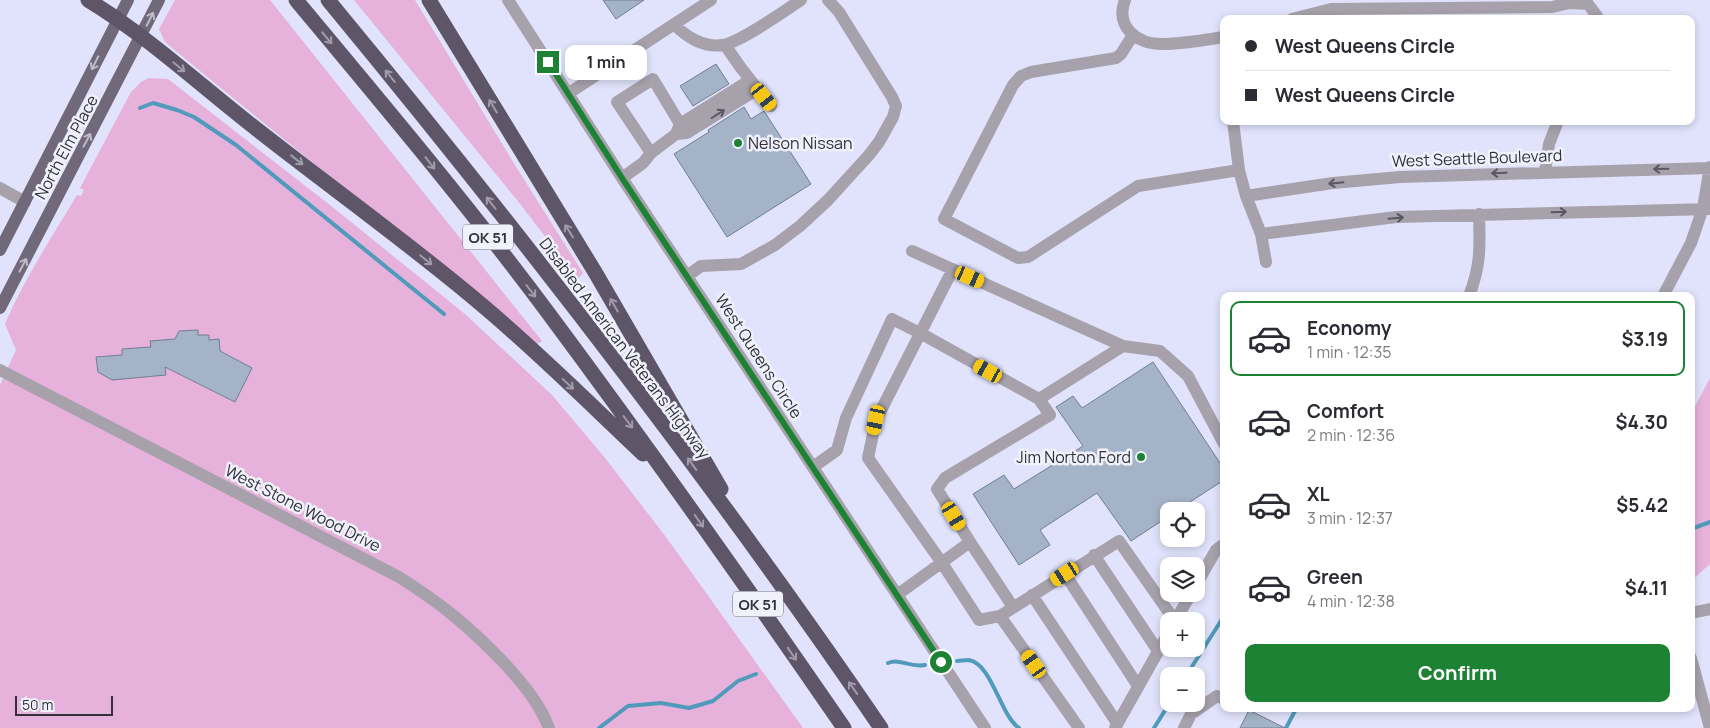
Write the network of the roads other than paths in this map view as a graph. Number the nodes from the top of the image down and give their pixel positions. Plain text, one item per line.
1 (88, 0) edge
2 (128, 0) edge
3 (159, 0) edge
4 (296, 0) edge
5 (328, 0) edge
6 (429, 0) edge
7 (508, 0) edge
8 (711, 0) edge
9 (801, 0) edge
10 (828, 0) edge
11 (1125, 0) edge
12 (1331, 4) edge
13 (1302, 15) edge
14 (1597, 15) edge
15 (117, 20) junction
16 (674, 24) junction
17 (1130, 32) junction
18 (141, 37) junction
19 (1220, 39) edge
20 (725, 45) junction
21 (754, 84) junction
22 (568, 93) junction
23 (771, 106) dead end
24 (1233, 125) edge
25 (1556, 125) edge
26 (678, 129) junction
27 (651, 153) junction
28 (1710, 168) edge
29 (1239, 170) junction
30 (1545, 172) junction
31 (622, 178) junction
32 (0, 188) edge
33 (1246, 196) junction
34 (25, 202) junction
35 (1706, 208) edge
36 (1479, 214) junction
37 (1261, 234) junction
38 (0, 250) edge
39 (912, 251) dead end
40 (1266, 262) dead end
41 (952, 270) junction
42 (686, 276) junction
43 (1471, 292) edge
44 (1665, 292) edge
45 (0, 308) edge
46 (920, 333) junction
47 (1123, 346) junction
48 (0, 370) edge
49 (1039, 399) junction
50 (1220, 436) edge
51 (813, 467) junction
52 (671, 481) junction
53 (970, 542) junction
54 (1220, 547) edge
55 (1094, 555) junction
56 (762, 559) junction
57 (942, 563) junction
58 (1205, 569) edge
59 (1065, 574) junction
60 (897, 595) junction
61 (1032, 595) junction
62 (1013, 608) junction
63 (1710, 609) edge
64 (1169, 612) edge
65 (1695, 612) edge
66 (1000, 616) junction
67 (1160, 648) edge
68 (1158, 651) junction
69 (1695, 673) edge
70 (1138, 686) junction
71 (1220, 697) edge
72 (1116, 726) edge
73 (549, 728) edge
74 (844, 728) edge
75 (881, 728) edge
76 (985, 728) edge
77 (1079, 728) edge
78 (1184, 728) edge
79 (1710, 728) edge

1 - 15 highway
2 - 15 main road, North Elm Place
18 -> 3 main road, North Elm Place
4 -> 52 highway, OK 51
56 -> 5 highway, Disabled American Veterans Highway / OK 51
56 -> 6 highway
7 - 22 street, West Queens Circle
8 - 16 street
9 - 20 street
10 - 42 street
11 - 17 street
12 - 13 street
12 - 14 street
15 - 18 highway
15 -> 34 main road, North Elm Place
16 - 20 street
16 - 22 street
17 - 19 street
17 - 29 street
45 -> 18 main road, North Elm Place
18 -> 52 highway
20 - 21 street
21 - 23 street
26 -> 21 street
22 - 31 street, West Queens Circle
24 - 29 street
25 - 30 street
26 - 27 street
26 - 27 street
27 - 31 street
28 -> 30 street, West Seattle Boulevard
28 - 35 street
29 - 33 street
30 -> 33 street, West Seattle Boulevard
31 - 42 street, West Queens Circle
32 - 34 street
33 - 37 street
34 - 38 main road, North Elm Place
36 -> 35 street
35 - 44 street
37 -> 36 street
36 - 43 street
37 - 40 street
39 - 41 street
41 - 46 street
41 - 47 street
42 - 51 street, West Queens Circle
46 - 49 street
46 - 51 street
46 - 57 street
47 - 49 street
47 - 50 street
48 - 73 street, West Stone Wood Drive
49 - 53 street
51 - 60 street, West Queens Circle
52 -> 74 highway, OK 51
53 - 57 street
53 - 62 street
54 - 58 street
55 - 59 street
55 - 64 street
55 - 68 street
75 -> 56 highway, Disabled American Veterans Highway / OK 51
57 - 60 street
57 - 66 street
59 - 61 street
59 - 70 street
60 - 76 street, West Queens Circle
61 - 62 street
61 - 72 street
62 - 66 street
63 - 65 street
66 - 77 street
67 - 68 street
68 - 70 street
69 - 79 street
70 - 72 street
71 - 78 street

